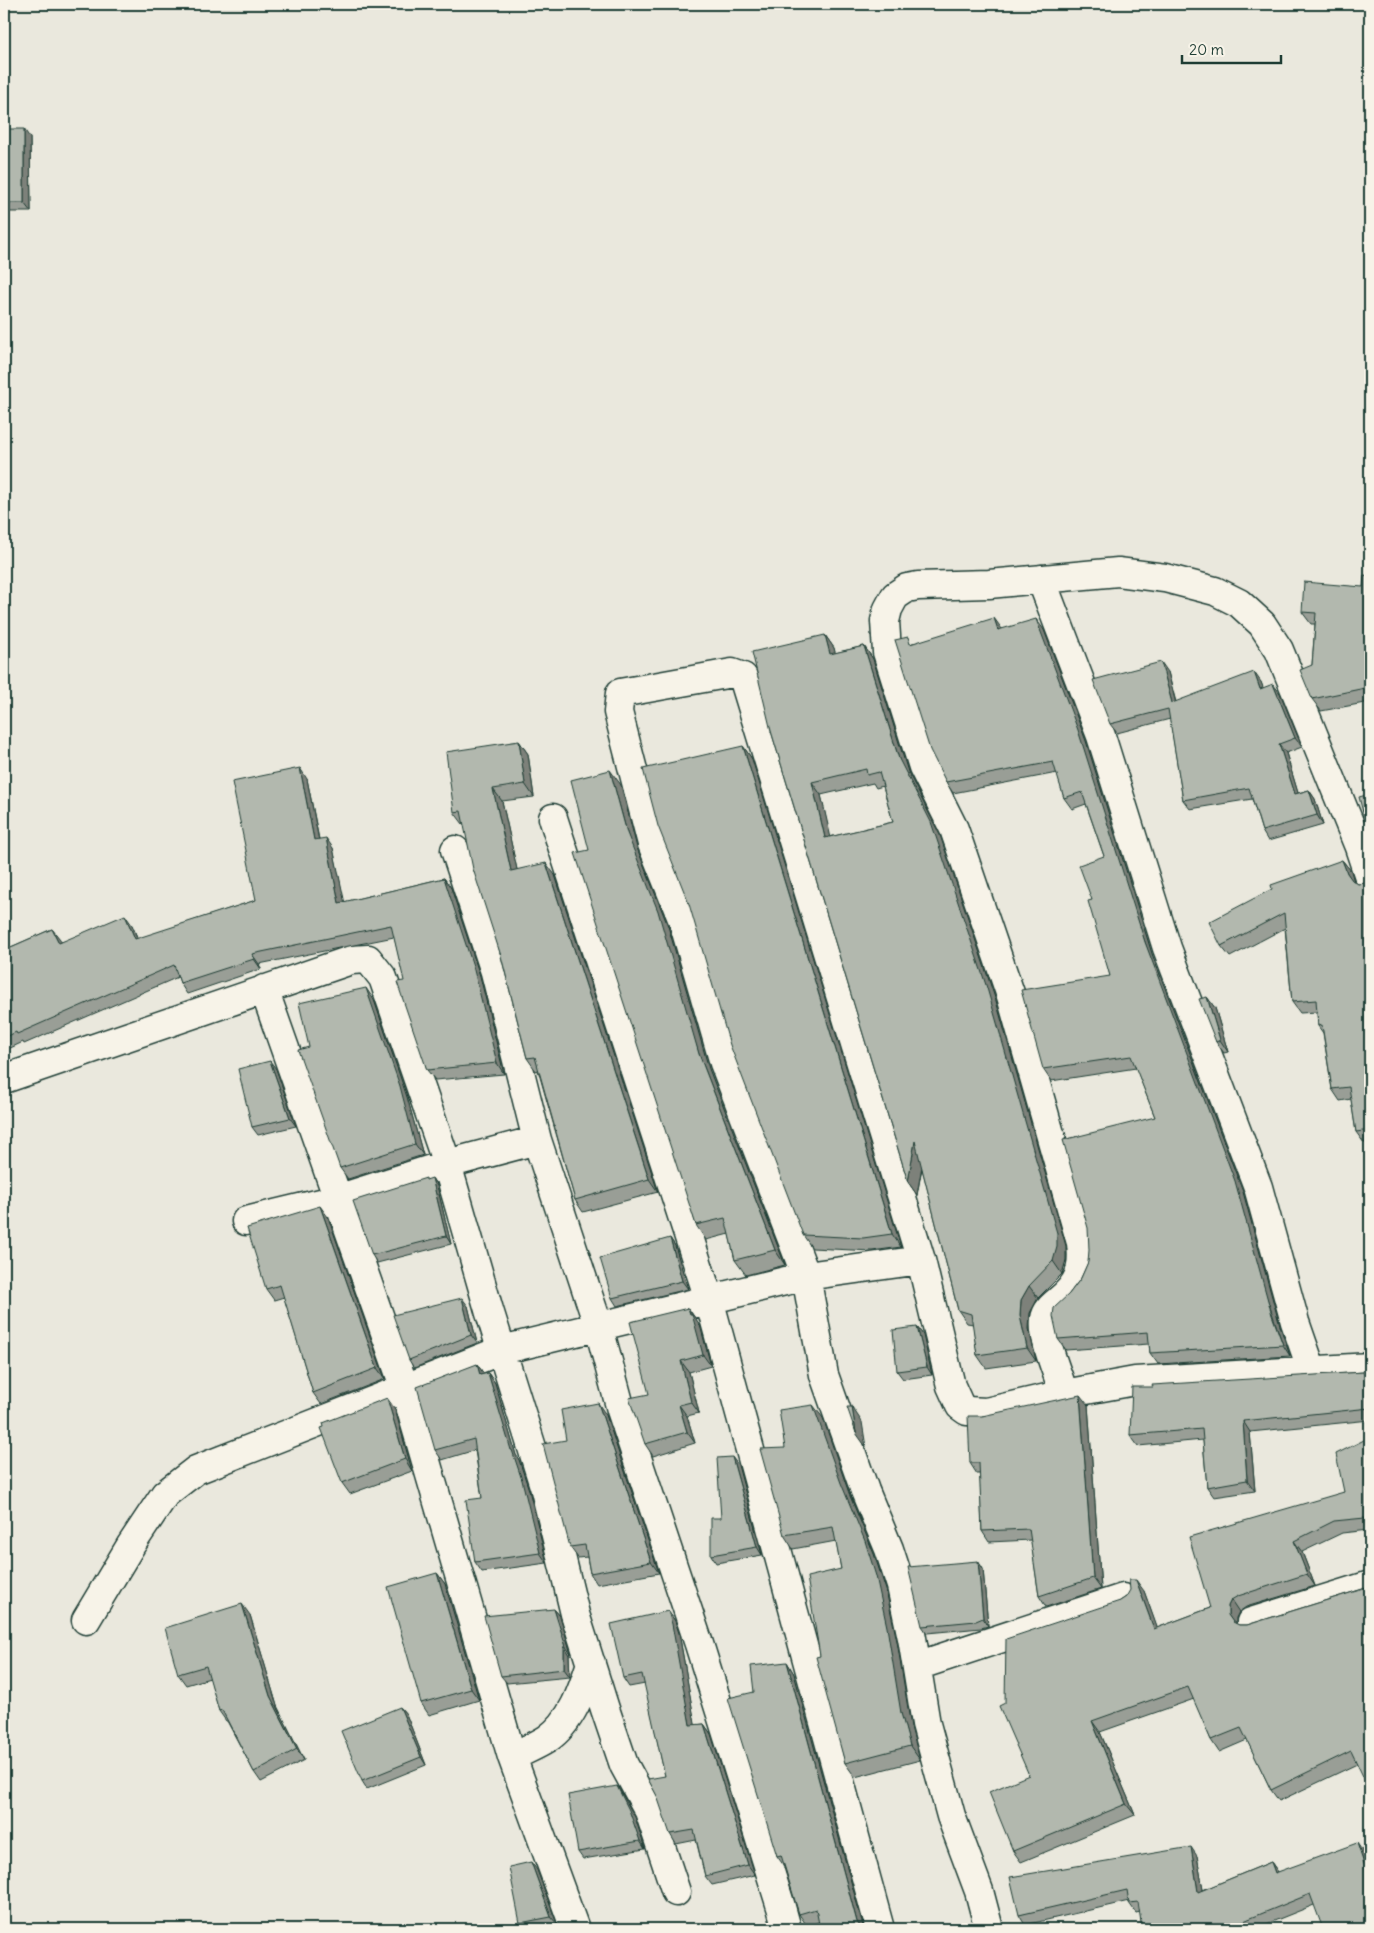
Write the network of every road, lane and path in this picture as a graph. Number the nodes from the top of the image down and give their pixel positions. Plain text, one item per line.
1 (1041, 579) junction
2 (553, 818) dead end
3 (455, 850) dead end
4 (1370, 880) edge
5 (264, 989) junction
6 (4, 1079) edge
7 (537, 1140) junction
8 (447, 1164) junction
9 (337, 1199) junction
10 (246, 1221) dead end
11 (922, 1260) junction
12 (806, 1276) junction
13 (709, 1299) junction
14 (599, 1328) junction
15 (502, 1350) junction
16 (1370, 1367) edge
17 (1312, 1371) junction
18 (405, 1389) junction
19 (1064, 1394) junction
20 (1370, 1585) edge
21 (1123, 1598) edge
22 (86, 1620) dead end
23 (1251, 1622) edge
24 (591, 1663) junction
25 (917, 1666) junction
26 (512, 1757) junction
27 (676, 1892) dead end
28 (575, 1929) edge
29 (786, 1929) edge
30 (880, 1929) edge
31 (989, 1929) edge

1 - 4 street
1 - 17 street
1 - 19 street
2 - 13 street
3 - 7 street
5 - 6 street
5 - 8 street
5 - 9 street
7 - 8 street
7 - 14 street
8 - 9 street
8 - 15 street
9 - 10 street
9 - 18 street
11 - 12 street
11 - 12 street
11 - 19 street
12 - 13 street
12 - 25 street
13 - 14 street
13 - 30 street
14 - 15 street
14 - 29 street
15 - 18 street
15 - 24 street
16 - 17 street
17 - 19 street
18 - 22 street
18 - 26 street
20 - 23 street
21 - 25 street
24 - 26 street
24 - 27 street
25 - 31 street
26 - 28 street

